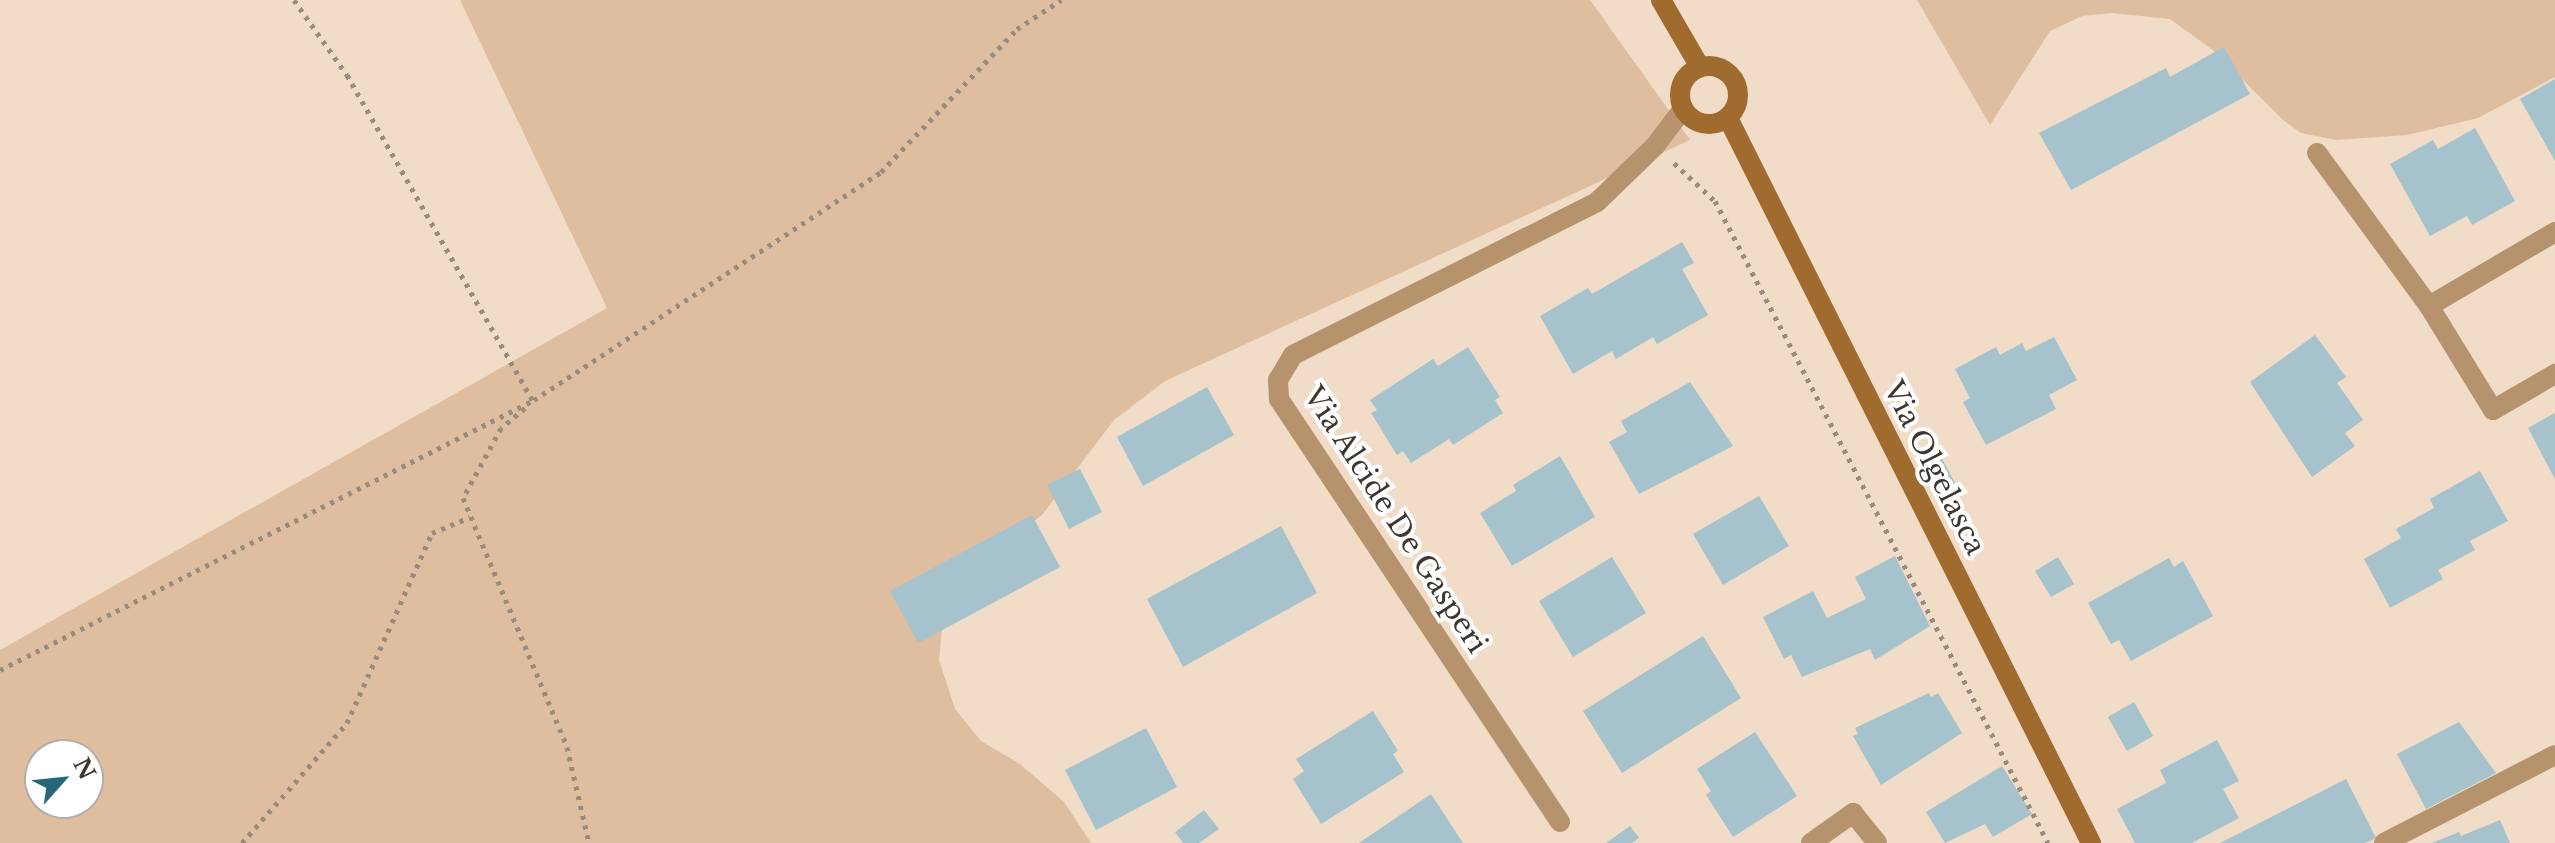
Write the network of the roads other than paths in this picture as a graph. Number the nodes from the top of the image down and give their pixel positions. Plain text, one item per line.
1 (1661, 0) edge
2 (1700, 67) junction
3 (1683, 109) junction
4 (1728, 118) junction
5 (2317, 153) dead end
6 (2555, 232) edge
7 (2429, 306) junction
8 (2555, 374) edge
9 (2555, 755) edge
10 (1560, 822) dead end
11 (1811, 843) edge
12 (1877, 843) edge
13 (2091, 843) edge
14 (2384, 843) edge

1 - 2 street
2 - 3 street
2 - 4 street
3 - 4 street
3 - 10 street, Via Alcide De Gasperi
4 - 13 street, Via Olgelasca
5 - 7 street
6 - 7 street
7 - 8 street
9 - 14 street
11 - 12 street

